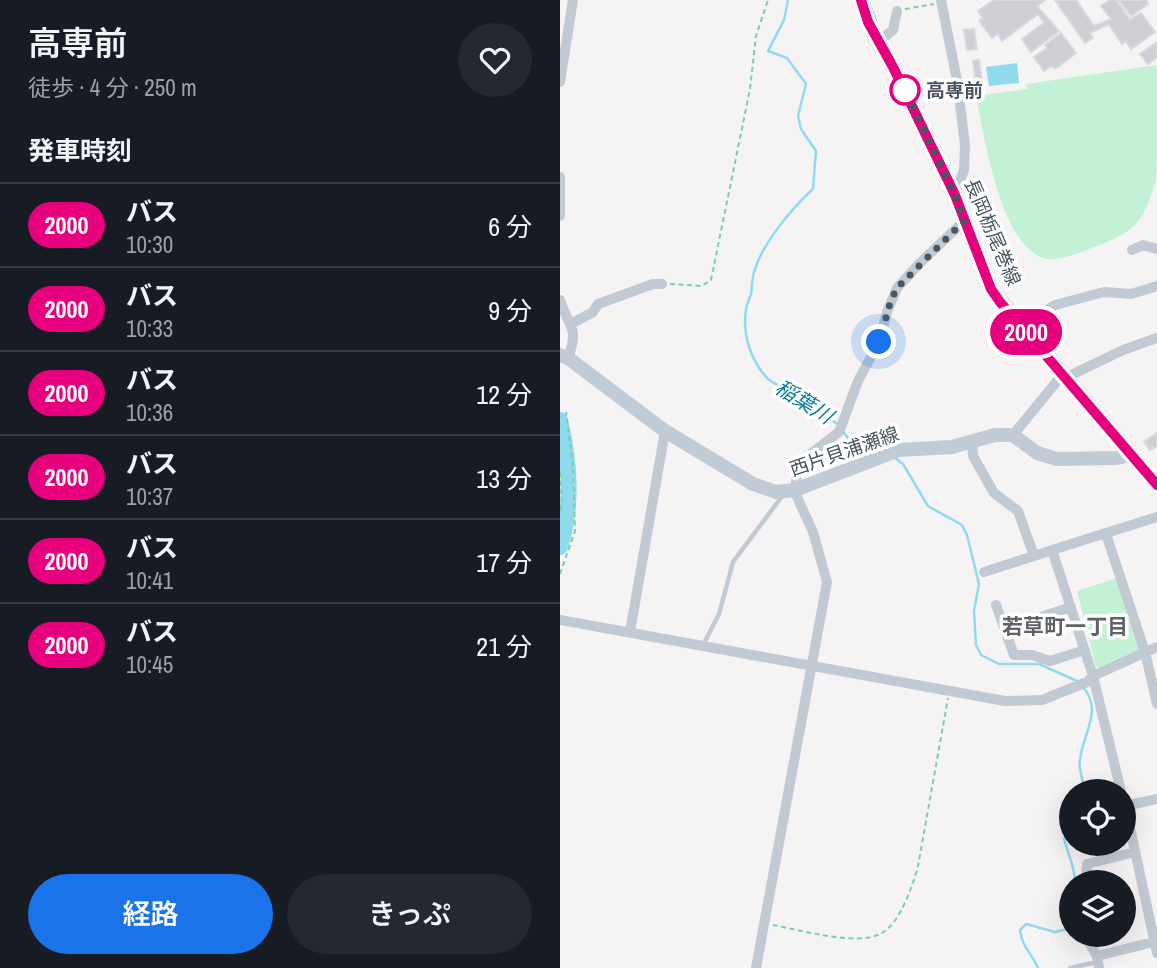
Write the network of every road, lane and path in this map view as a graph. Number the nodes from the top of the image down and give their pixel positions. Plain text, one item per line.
1 (573, 0) edge
2 (768, 0) edge
3 (861, 0) edge
4 (941, 2) edge
5 (897, 11) joint
6 (878, 42) junction
7 (560, 82) edge
8 (560, 177) edge
9 (955, 195) junction
10 (560, 216) edge
11 (964, 221) junction
12 (1157, 249) edge
13 (1132, 250) dead end
14 (662, 284) joint
15 (1157, 286) edge
16 (560, 299) edge
17 (571, 324) junction
18 (1021, 326) junction
19 (1157, 338) edge
20 (564, 356) edge
21 (1062, 375) junction
22 (566, 412) dead end
23 (665, 431) junction
24 (1013, 435) junction
25 (972, 441) junction
26 (1131, 455) junction
27 (560, 472) edge
28 (1157, 485) edge
29 (790, 491) junction
30 (560, 515) edge
31 (1157, 517) edge
32 (1106, 534) junction
33 (1052, 550) junction
34 (1034, 556) junction
35 (984, 572) dead end
36 (560, 574) edge
37 (996, 605) dead end
38 (1071, 607) junction
39 (560, 620) edge
40 (1005, 629) junction
41 (630, 632) junction
42 (703, 645) junction
43 (1157, 647) edge
44 (1085, 650) junction
45 (1145, 652) junction
46 (812, 664) junction
47 (1090, 679) junction
48 (949, 691) junction
49 (1157, 704) edge
50 (1118, 779) edge
51 (1157, 799) edge
52 (1136, 802) edge
53 (1119, 856) edge
54 (1136, 856) edge
55 (1087, 870) edge
56 (764, 924) junction
57 (1156, 941) edge
58 (1157, 953) edge
59 (1098, 962) edge
60 (756, 968) edge
61 (1070, 968) edge

1 - 7 street
2 - 14 path
3 - 6 main road, 長岡栃尾巻線
4 - 5 path
4 - 9 street
5 - 6 street
6 - 9 main road, 長岡栃尾巻線
8 - 10 street
9 - 11 main road, 長岡栃尾巻線
11 - 18 main road, 長岡栃尾巻線
11 - 29 street
12 - 13 street
14 - 17 street
15 - 18 street
16 - 17 street
17 - 20 street
18 - 21 main road, 長岡栃尾巻線
19 - 21 street
20 - 23 main road, 西片貝浦瀬線
21 - 24 street
21 - 26 main road, 長岡栃尾巻線
22 - 36 path
23 - 29 main road, 西片貝浦瀬線
23 - 41 street
24 - 25 main road, 西片貝浦瀬線
24 - 26 main road
25 - 29 main road, 西片貝浦瀬線
25 - 34 street
26 - 28 main road, 長岡栃尾巻線
27 - 30 path
29 - 42 lane
29 - 46 street
31 - 32 street
32 - 33 street
32 - 45 street
33 - 34 street
33 - 38 street
34 - 35 street
37 - 40 street
38 - 40 street
38 - 44 street
39 - 41 street
40 - 44 street
41 - 42 street
42 - 46 street
43 - 45 street
44 - 47 street
45 - 47 street
45 - 49 street
46 - 48 street
46 - 56 street
47 - 48 street
47 - 50 street
48 - 56 path
51 - 52 street
53 - 55 street
54 - 57 street
56 - 60 street
57 - 58 street
57 - 59 street
59 - 61 lane

